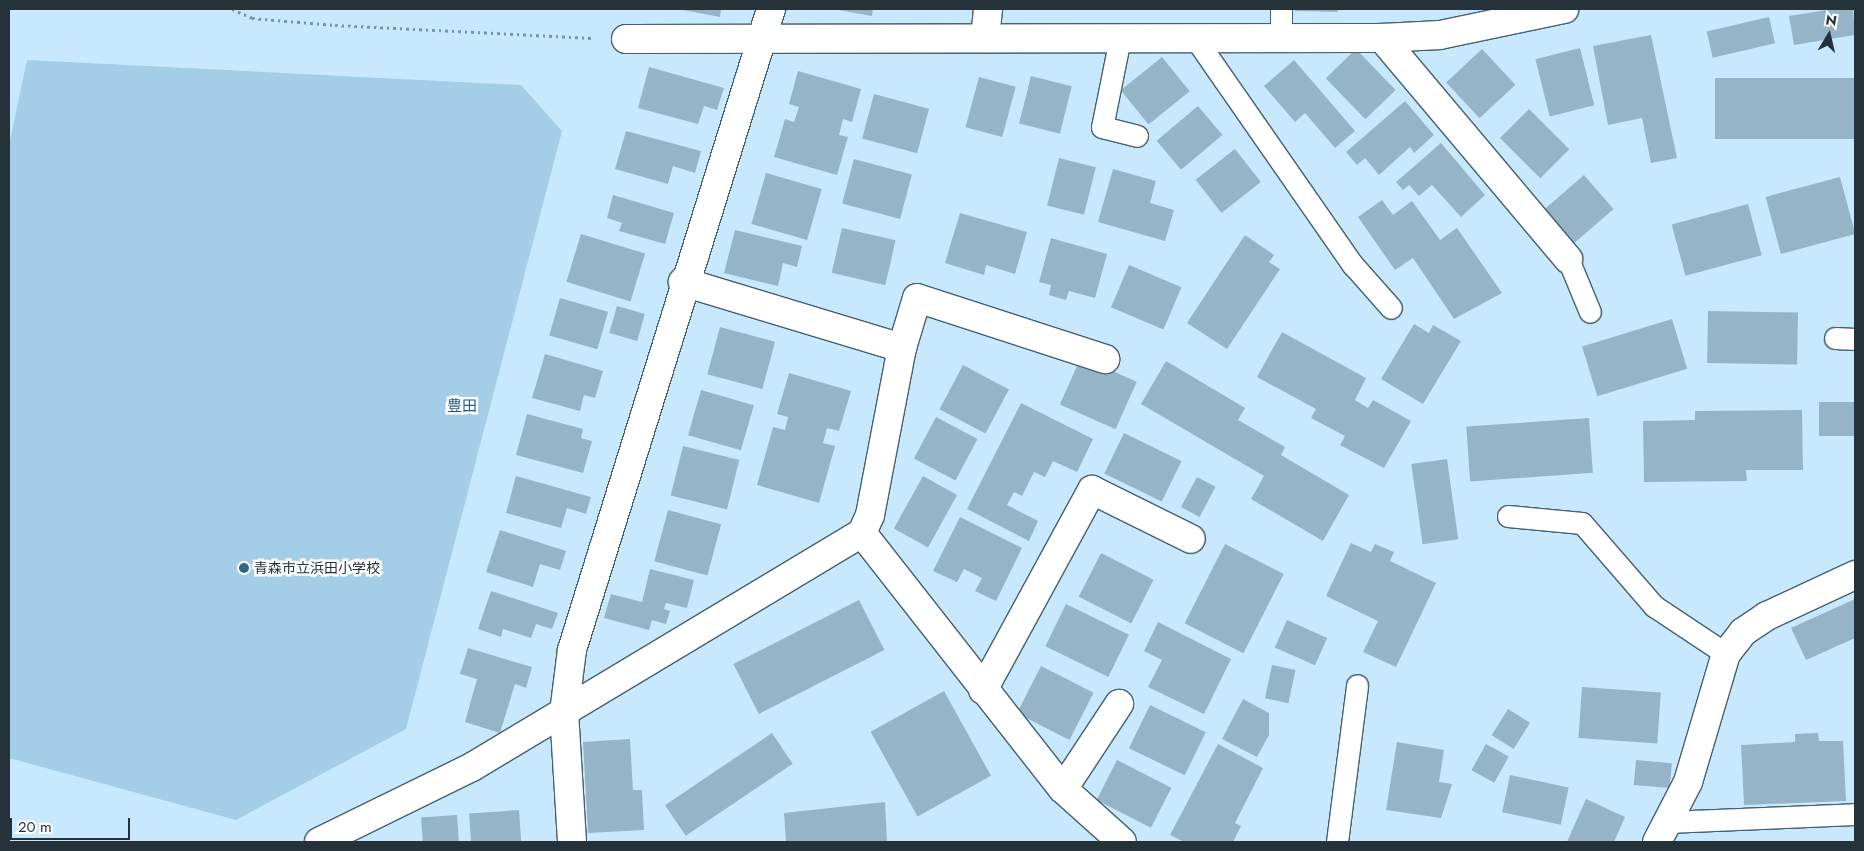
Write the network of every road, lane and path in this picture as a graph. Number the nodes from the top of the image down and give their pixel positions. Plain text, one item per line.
1 (232, 9) edge
2 (771, 9) edge
3 (988, 9) edge
4 (1281, 9) edge
5 (1564, 9) edge
6 (986, 38) junction
7 (1120, 38) junction
8 (1195, 38) junction
9 (1281, 38) junction
10 (1382, 38) junction
11 (626, 39) joint
12 (759, 39) junction
13 (1137, 136) dead end
14 (1568, 259) joint
15 (683, 282) junction
16 (1391, 308) dead end
17 (1590, 312) dead end
18 (902, 348) junction
19 (1105, 359) dead end
20 (1508, 516) dead end
21 (862, 533) junction
22 (1191, 539) dead end
23 (1855, 575) edge
24 (1726, 654) junction
25 (1357, 685) dead end
26 (983, 690) junction
27 (1119, 704) dead end
28 (564, 713) junction
29 (1063, 790) junction
30 (1855, 814) edge
31 (1662, 832) edge
32 (355, 834) edge
33 (319, 842) edge
34 (572, 842) edge
35 (1122, 842) edge
36 (1337, 842) edge

1 - 11 path
2 - 12 street
3 - 6 street
4 - 9 lane
5 - 10 street
6 - 7 street
6 - 12 street
7 - 8 street
7 - 13 lane
8 - 9 street
8 - 16 lane
9 - 10 street
10 - 14 street
11 - 12 street
12 - 15 street
14 - 17 lane
15 - 18 street
15 - 28 street
18 - 19 street
18 - 21 street
20 - 24 lane
21 - 26 street
21 - 28 street
22 - 26 street
23 - 24 street
24 - 31 street
25 - 36 lane
26 - 29 street
27 - 29 street
28 - 32 street
28 - 34 street
29 - 35 street
30 - 31 lane
32 - 33 street

